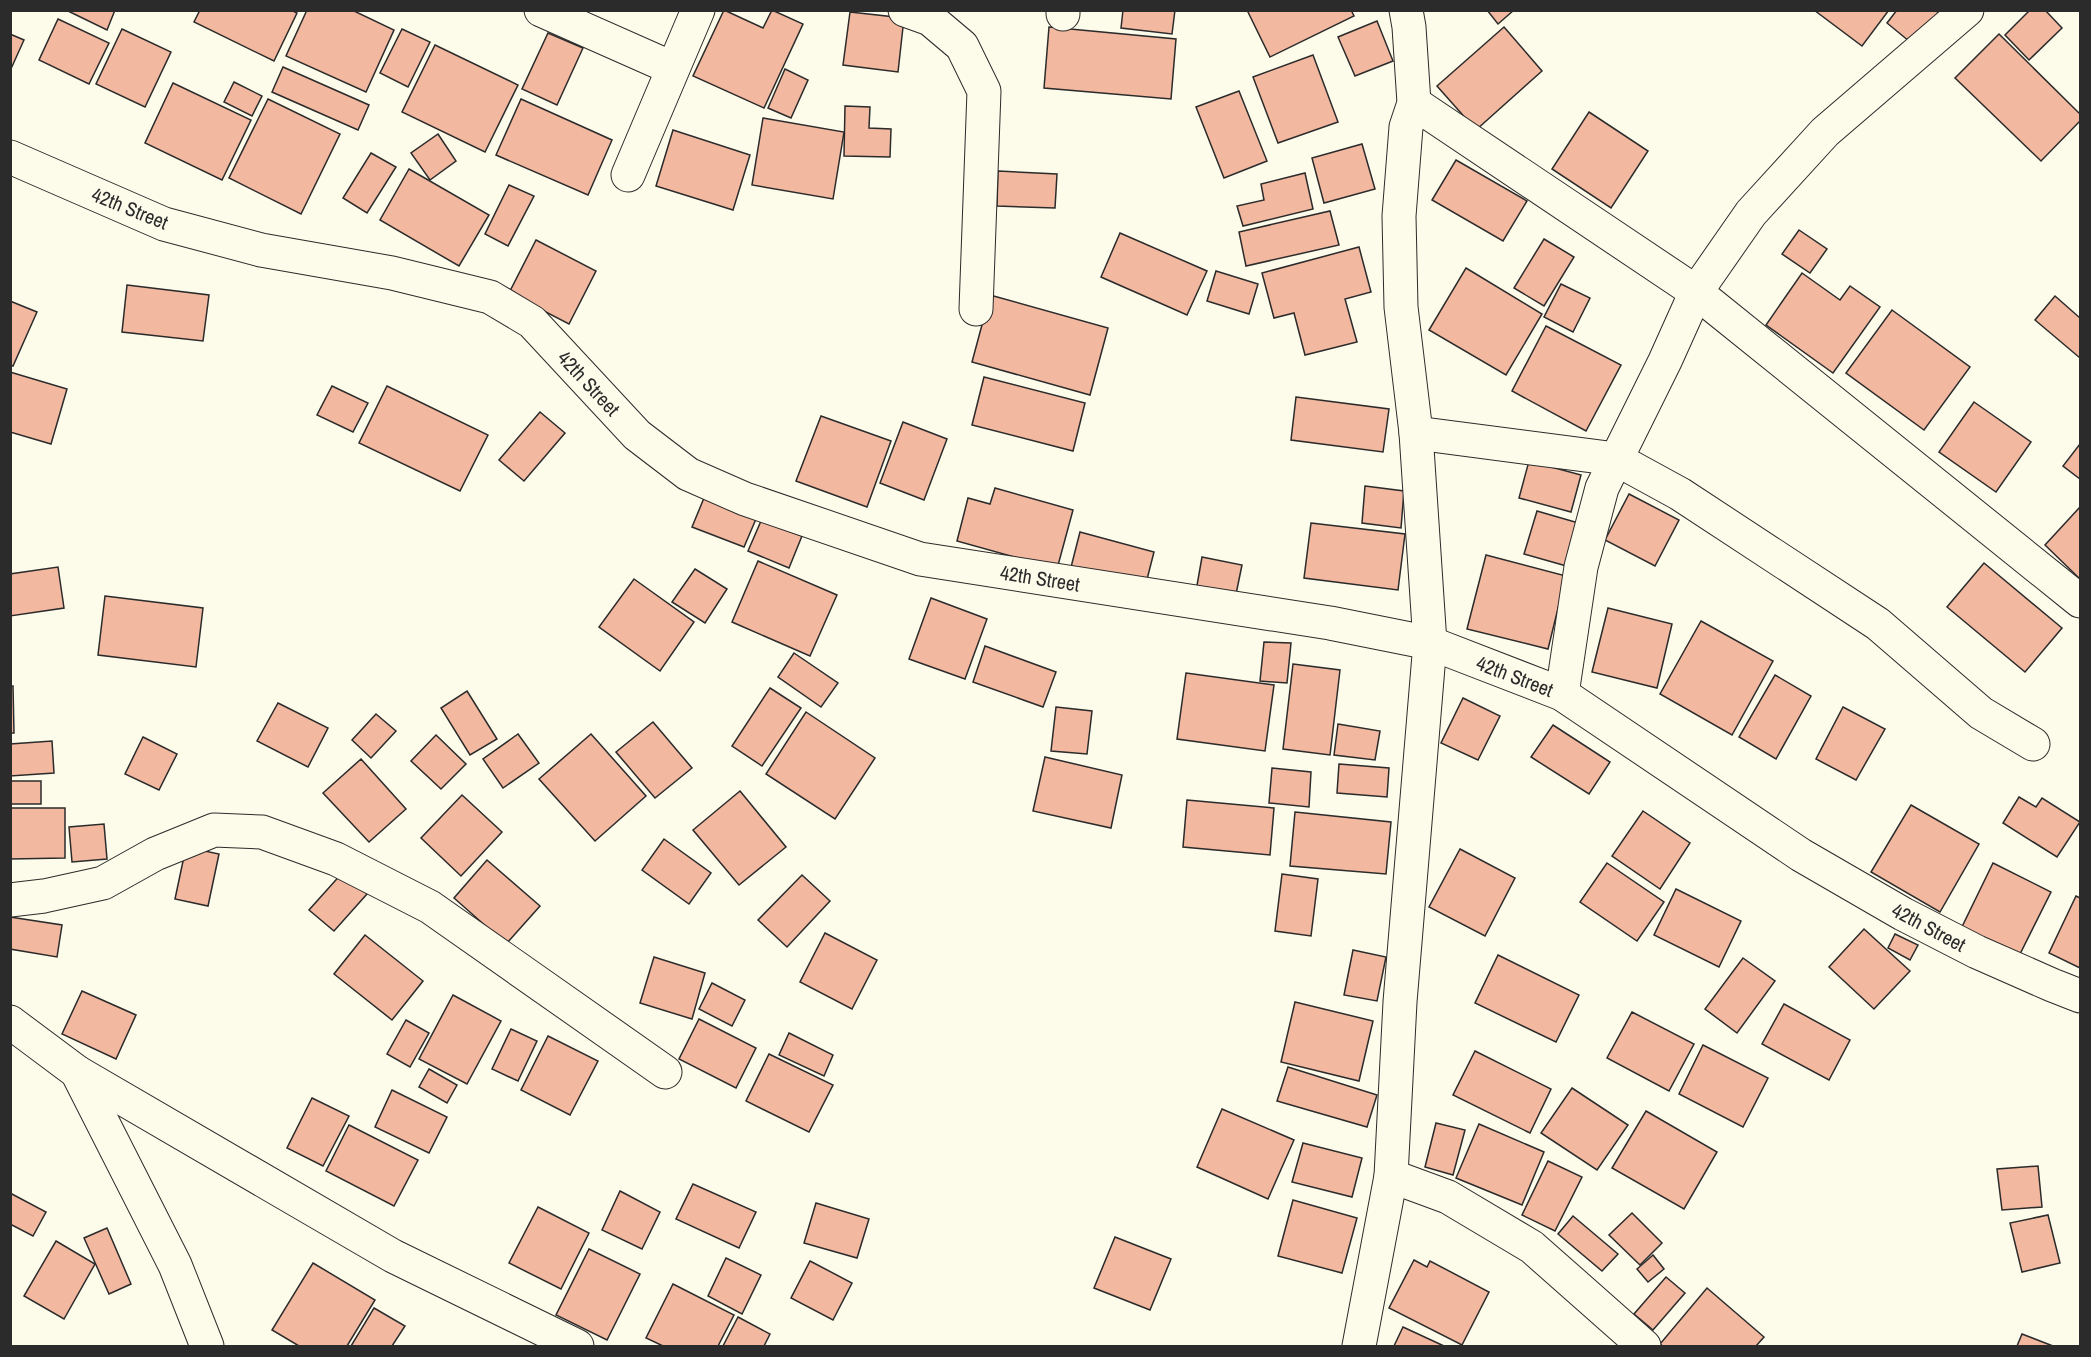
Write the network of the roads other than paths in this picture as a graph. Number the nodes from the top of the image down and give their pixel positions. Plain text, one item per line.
1 (541, 10) edge
2 (698, 10) edge
3 (905, 10) edge
4 (1406, 10) edge
5 (1966, 10) edge
6 (672, 68) junction
7 (1414, 103) junction
8 (10, 157) edge
9 (628, 175) dead end
10 (1696, 292) junction
11 (976, 309) dead end
12 (1416, 433) junction
13 (1616, 459) junction
14 (2080, 601) edge
15 (1430, 643) junction
16 (1562, 694) junction
17 (2033, 744) dead end
18 (10, 900) edge
19 (2080, 996) edge
20 (10, 1022) edge
21 (77, 1072) junction
22 (665, 1072) dead end
23 (1391, 1176) junction
24 (207, 1347) edge
25 (577, 1347) edge
26 (1359, 1347) edge
27 (1644, 1347) edge

1 - 6 street
2 - 6 street
3 - 11 street
4 - 7 street
5 - 10 street
6 - 9 street
7 - 10 street
7 - 12 street
8 - 15 street, 42th Street
10 - 13 street
10 - 14 street
12 - 13 street
12 - 15 street
13 - 16 street
13 - 17 street
15 - 16 street, 42th Street
15 - 23 street
16 - 19 street, 42th Street
18 - 22 street
20 - 21 street
21 - 24 street
21 - 25 street
23 - 26 street
23 - 27 street

